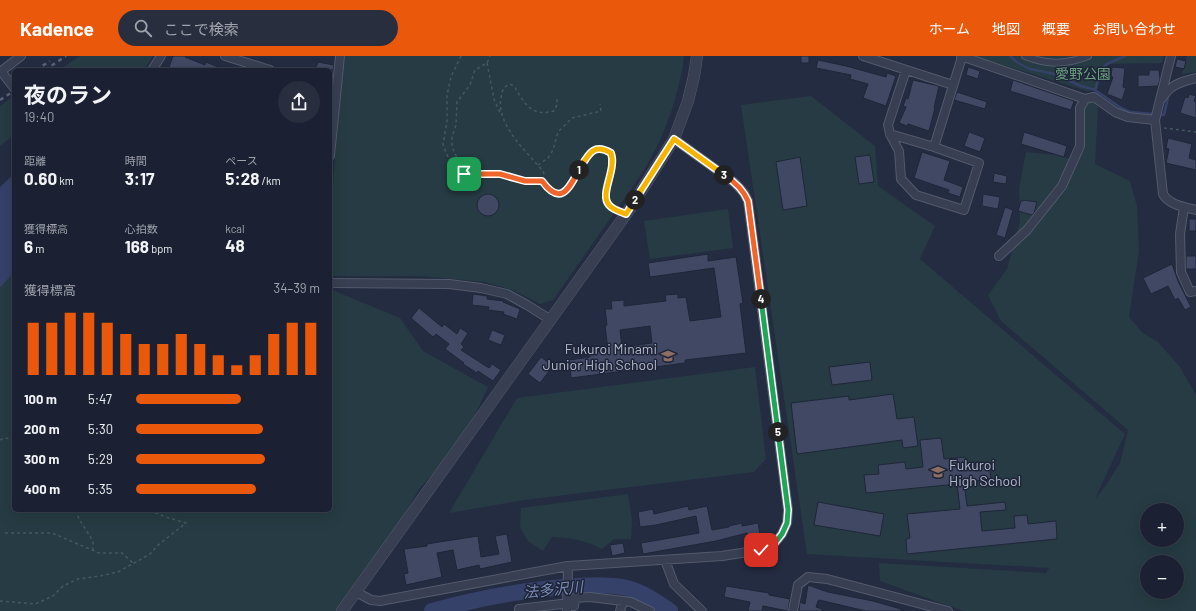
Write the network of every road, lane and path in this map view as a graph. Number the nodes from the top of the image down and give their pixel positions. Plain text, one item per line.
1 (21, 56) edge
2 (161, 56) edge
3 (340, 56) edge
4 (461, 56) edge
5 (490, 56) edge
6 (697, 56) edge
7 (863, 56) edge
8 (962, 56) edge
9 (1026, 56) edge
10 (1088, 56) edge
11 (1171, 56) edge
12 (229, 57) edge
13 (487, 63) junction
14 (153, 68) edge
15 (264, 68) edge
16 (906, 70) junction
17 (0, 72) edge
18 (1196, 78) edge
19 (953, 85) junction
20 (12, 86) edge
21 (333, 90) edge
22 (557, 98) dead end
23 (1085, 99) junction
24 (1160, 102) junction
25 (600, 104) dead end
26 (332, 111) edge
27 (502, 116) junction
28 (1155, 124) junction
29 (1196, 132) edge
30 (890, 134) junction
31 (674, 139) junction
32 (934, 147) junction
33 (538, 165) junction
34 (464, 174) junction
35 (542, 181) junction
36 (1184, 207) junction
37 (1196, 210) edge
38 (626, 214) junction
39 (999, 256) dead end
40 (332, 283) edge
41 (1196, 291) edge
42 (550, 320) junction
43 (12, 439) edge
44 (0, 440) edge
45 (77, 512) edge
46 (152, 512) edge
47 (5, 533) dead end
48 (93, 550) junction
49 (665, 560) junction
50 (133, 564) junction
51 (569, 569) junction
52 (356, 592) junction
53 (0, 601) edge
54 (623, 601) junction
55 (568, 608) edge
56 (342, 611) edge
57 (519, 611) edge
58 (620, 611) edge
59 (650, 611) edge
60 (702, 611) edge
61 (793, 611) edge
62 (948, 611) edge

1 - 17 street
2 - 14 street
3 - 21 street
4 - 34 path
5 - 13 path
6 - 31 street
7 - 16 street
8 - 19 street
8 - 23 street
9 - 10 street
11 - 24 street
12 - 15 street
13 - 27 path
13 - 34 path
16 - 19 street
16 - 30 street
17 - 20 street
18 - 24 street
19 - 32 street
21 - 26 street
22 - 27 path
23 - 28 street
23 - 39 street
24 - 28 street
25 - 33 path
27 - 33 path
28 - 29 path
28 - 36 street
30 - 32 street
30 - 32 street
31 - 38 street
31 - 49 street
33 - 35 path
34 - 35 path
35 - 38 lane
36 - 37 street
36 - 41 street
38 - 42 street
40 - 42 street
42 - 52 street
43 - 44 path
45 - 48 path
46 - 50 path
47 - 48 path
48 - 50 path
49 - 51 street
49 - 60 street
50 - 53 path
51 - 52 street
51 - 55 street
52 - 56 street
54 - 55 street
54 - 58 street
54 - 59 street
55 - 57 street
61 - 62 street

